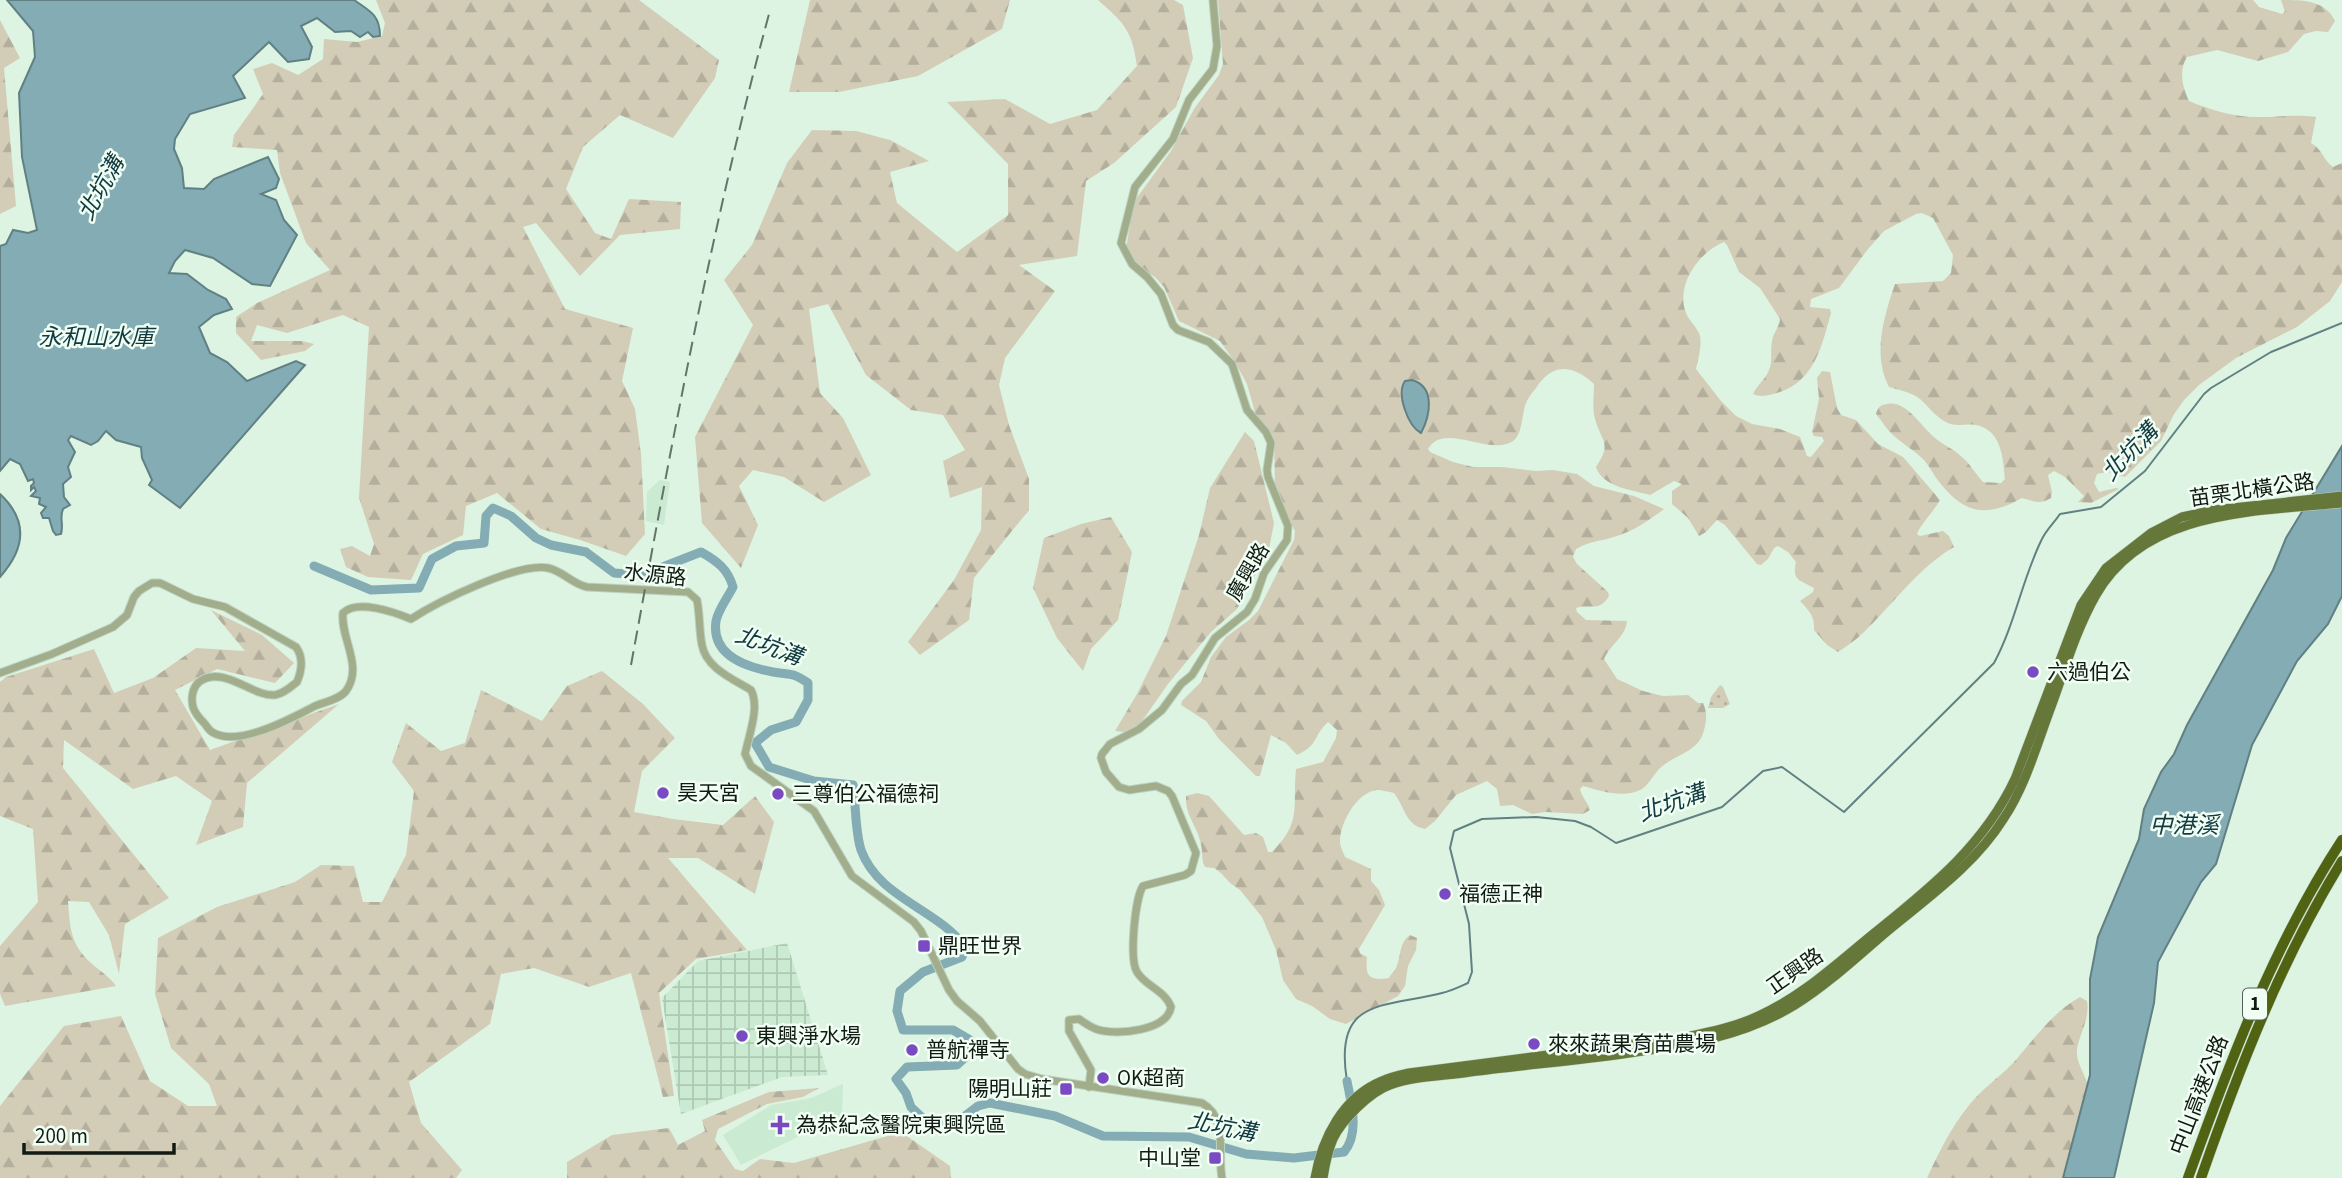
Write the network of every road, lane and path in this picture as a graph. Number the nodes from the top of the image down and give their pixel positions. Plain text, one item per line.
1 (1213, 0) edge
2 (2342, 496) edge
3 (2342, 503) edge
4 (2132, 546) joint
5 (2121, 563) joint
6 (0, 673) edge
7 (2342, 840) edge
8 (2342, 861) edge
9 (1089, 1087) junction
10 (1355, 1105) junction
11 (1326, 1150) junction
12 (1322, 1163) junction
13 (1222, 1178) edge
14 (1315, 1178) edge
15 (1323, 1178) edge
16 (2188, 1178) edge
17 (2201, 1178) edge

1 - 9 street, 廣興路
2 - 4 main road, 苗栗北橫公路
3 - 5 main road, 苗栗北橫公路
4 - 10 main road, 正興路
5 - 10 main road, 正興路
6 - 9 street, 水源路
7 - 16 highway, 中山高速公路 / 1
8 - 17 highway, 中山高速公路 / 1
9 - 13 street
10 - 11 main road, 正興路
10 - 11 main road, 正興路
11 - 12 main road, 正興路
12 - 14 main road, 正興路
12 - 15 main road, 正興路

